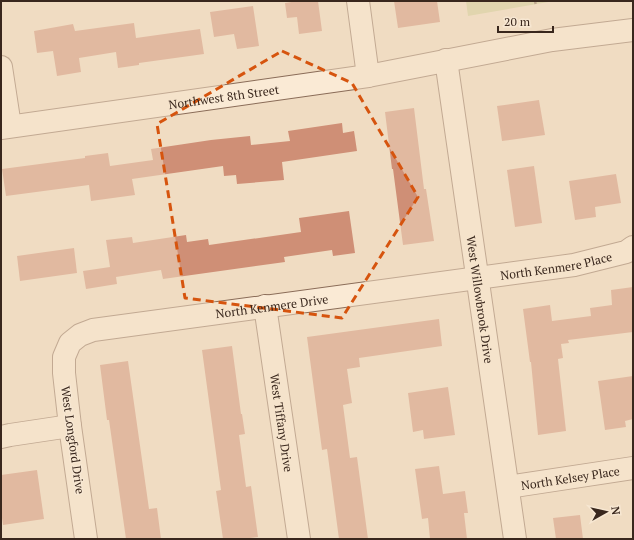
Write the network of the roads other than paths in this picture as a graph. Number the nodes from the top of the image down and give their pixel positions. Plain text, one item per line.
1 (358, 1) edge
2 (633, 30) edge
3 (446, 60) junction
4 (1, 67) edge
5 (368, 76) junction
6 (5, 127) edge
7 (633, 247) edge
8 (478, 279) junction
9 (265, 306) junction
10 (70, 343) joint
11 (70, 426) junction
12 (1, 437) edge
13 (633, 468) edge
14 (508, 487) junction
15 (86, 539) edge
16 (299, 539) edge
17 (515, 539) edge

1 - 5 street
2 - 3 street, Northwest 8th Street
3 - 5 street, Northwest 8th Street
3 - 8 street, West Willowbrook Drive
4 - 6 street
5 - 6 street, Northwest 8th Street
7 - 8 street, North Kenmere Place
8 - 9 street, North Kenmere Drive
8 - 14 street, West Willowbrook Drive
9 - 10 street, North Kenmere Drive
9 - 16 street, West Tiffany Drive
10 - 11 street, West Longford Drive
11 - 12 street
11 - 15 street, West Longford Drive
13 - 14 street, North Kelsey Place
14 - 17 street, West Willowbrook Drive

